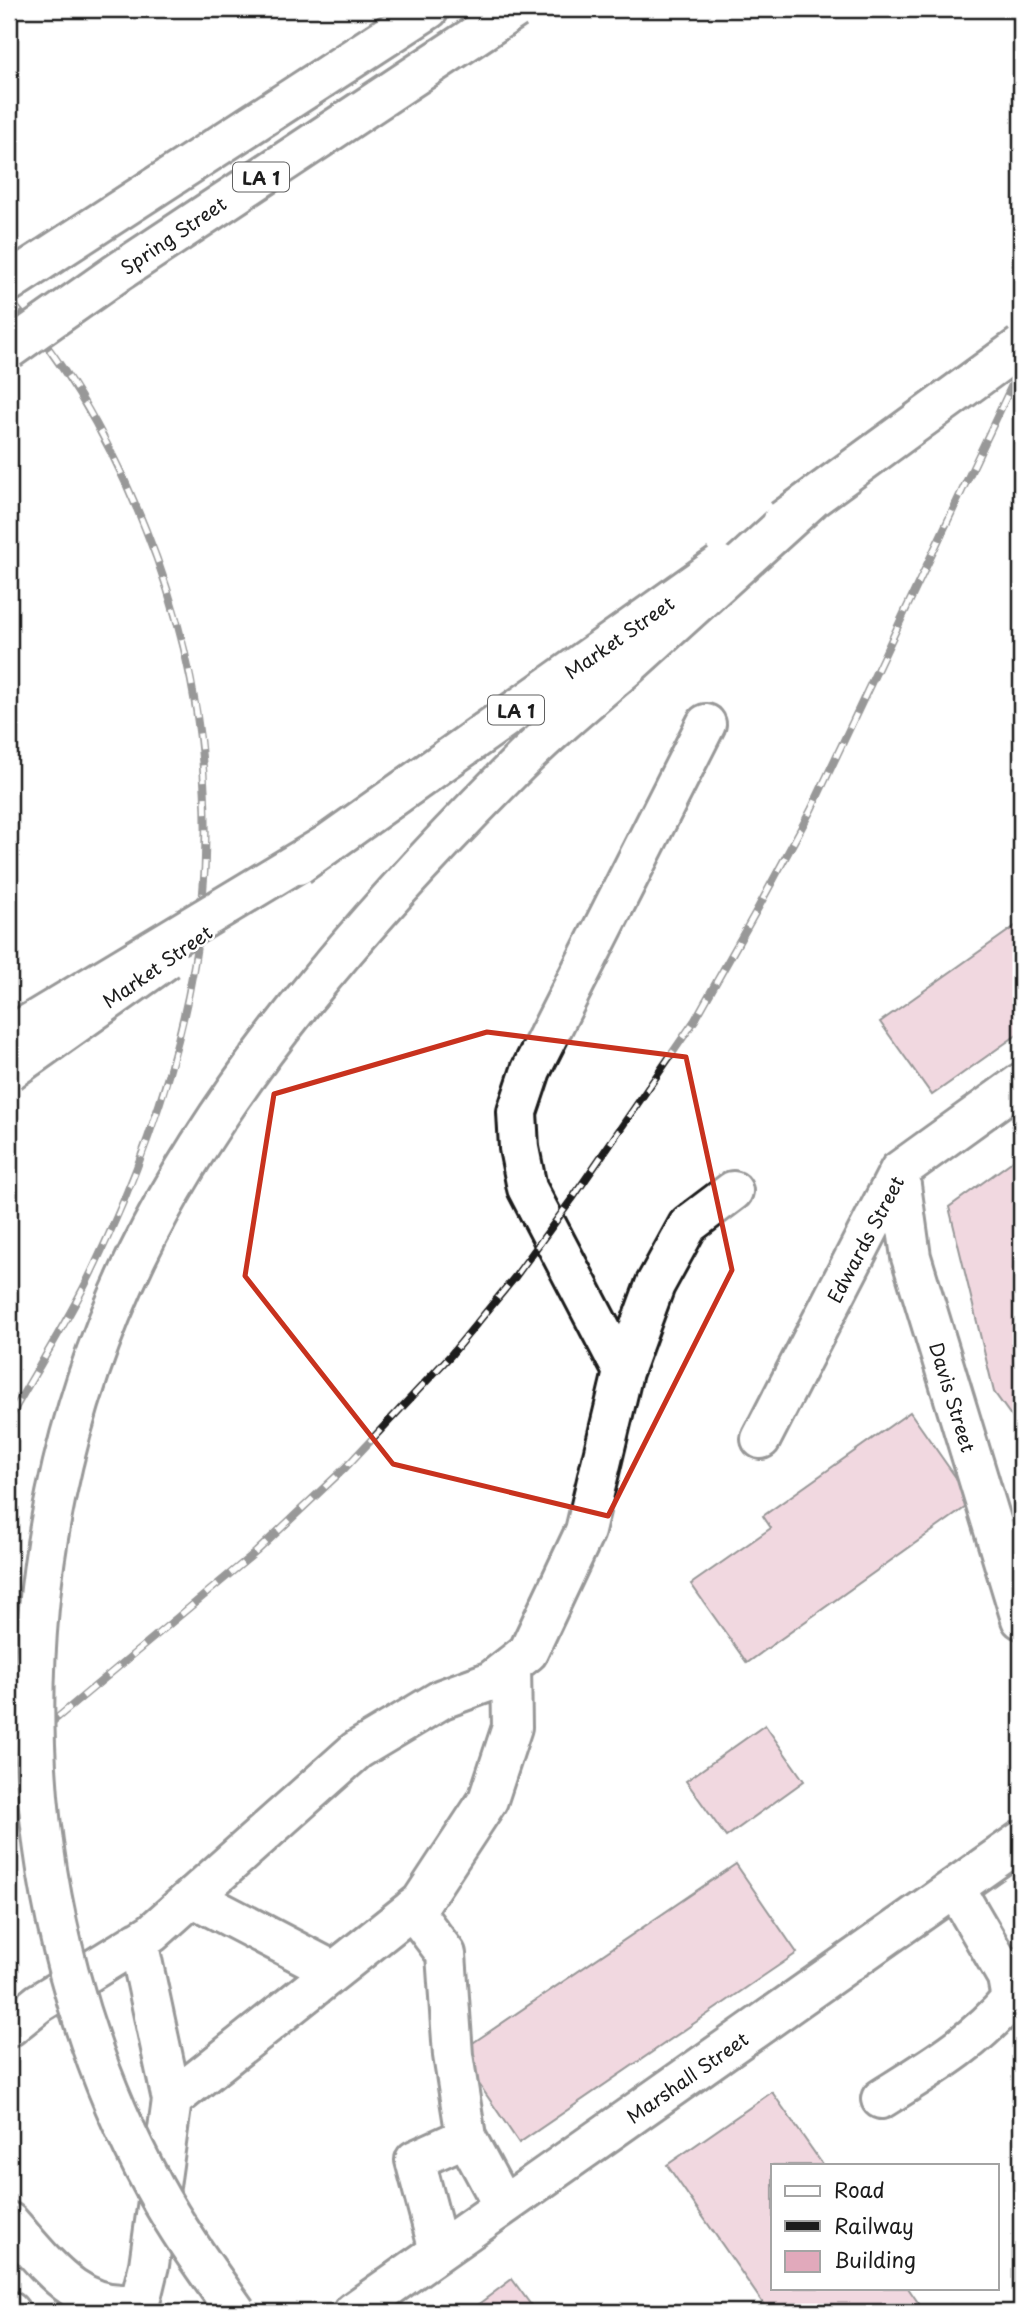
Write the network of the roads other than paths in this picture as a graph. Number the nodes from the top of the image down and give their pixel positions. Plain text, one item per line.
1 (429, 9) edge
2 (515, 9) edge
3 (9, 282) edge
4 (1021, 346) edge
5 (9, 349) edge
6 (811, 500) junction
7 (706, 724) dead end
8 (326, 845) junction
9 (9, 1036) edge
10 (9, 1071) edge
11 (1021, 1083) edge
12 (898, 1171) junction
13 (733, 1191) dead end
14 (622, 1372) junction
15 (761, 1439) dead end
16 (1021, 1619) edge
17 (511, 1666) junction
18 (1021, 1841) edge
19 (955, 1888) junction
20 (192, 1898) junction
21 (412, 1909) junction
22 (138, 1941) junction
23 (334, 1971) junction
24 (9, 2027) edge
25 (881, 2099) dead end
26 (172, 2100) junction
27 (466, 2137) junction
28 (503, 2207) junction
29 (9, 2222) edge
30 (439, 2251) junction
31 (145, 2307) edge
32 (236, 2312) edge
33 (353, 2312) edge

1 - 3 main road
2 - 5 main road, Spring Street / LA 1, bridge
4 - 6 main road, Market Street / LA 1, bridge
6 - 8 main road, Market Street / LA 1, bridge
6 - 32 main road, bridge
7 - 14 main road
8 - 9 main road, bridge
8 - 10 main road, Market Street / LA 1, bridge
11 - 12 main road, Edwards Street
12 - 15 main road, Edwards Street
12 - 16 main road, Davis Street
13 - 14 main road
14 - 17 main road
17 - 20 main road
17 - 21 main road
18 - 19 main road, Marshall Street
19 - 25 main road
19 - 28 main road, Marshall Street
20 - 22 main road
20 - 23 main road
21 - 23 main road
21 - 27 main road
22 - 24 main road
22 - 26 main road
23 - 26 main road
26 - 31 main road
27 - 28 main road
27 - 30 main road
28 - 30 main road, Marshall Street
29 - 31 main road
30 - 33 main road, Marshall Street

